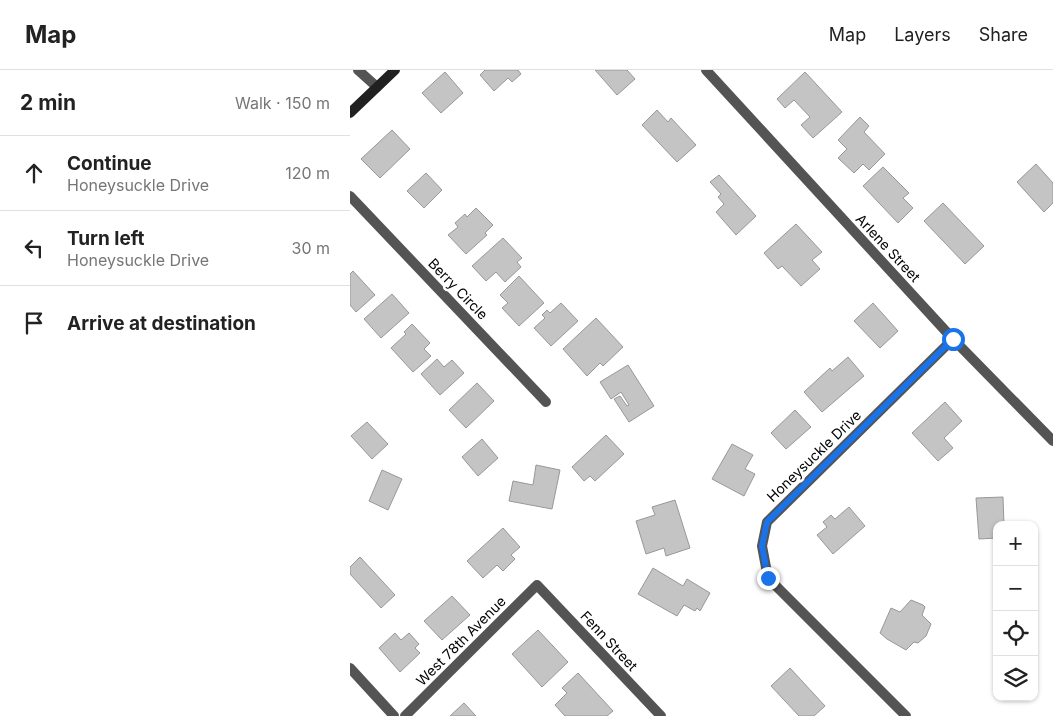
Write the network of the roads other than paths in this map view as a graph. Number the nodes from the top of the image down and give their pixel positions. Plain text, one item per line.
1 (358, 70) edge
2 (395, 70) edge
3 (706, 70) edge
4 (377, 87) junction
5 (350, 113) edge
6 (350, 196) edge
7 (953, 339) junction
8 (546, 402) dead end
9 (1053, 441) edge
10 (537, 585) joint
11 (350, 668) edge
12 (394, 716) edge
13 (405, 716) edge
14 (661, 716) edge
15 (906, 716) edge

1 - 4 street
2 - 4 street
3 - 7 street, Arlene Street
4 - 5 street
6 - 8 street, Berry Circle
7 - 9 street, Arlene Street
7 - 15 street, Honeysuckle Drive
10 - 13 street, West 78th Avenue
10 - 14 street, Fenn Street
11 - 12 street

